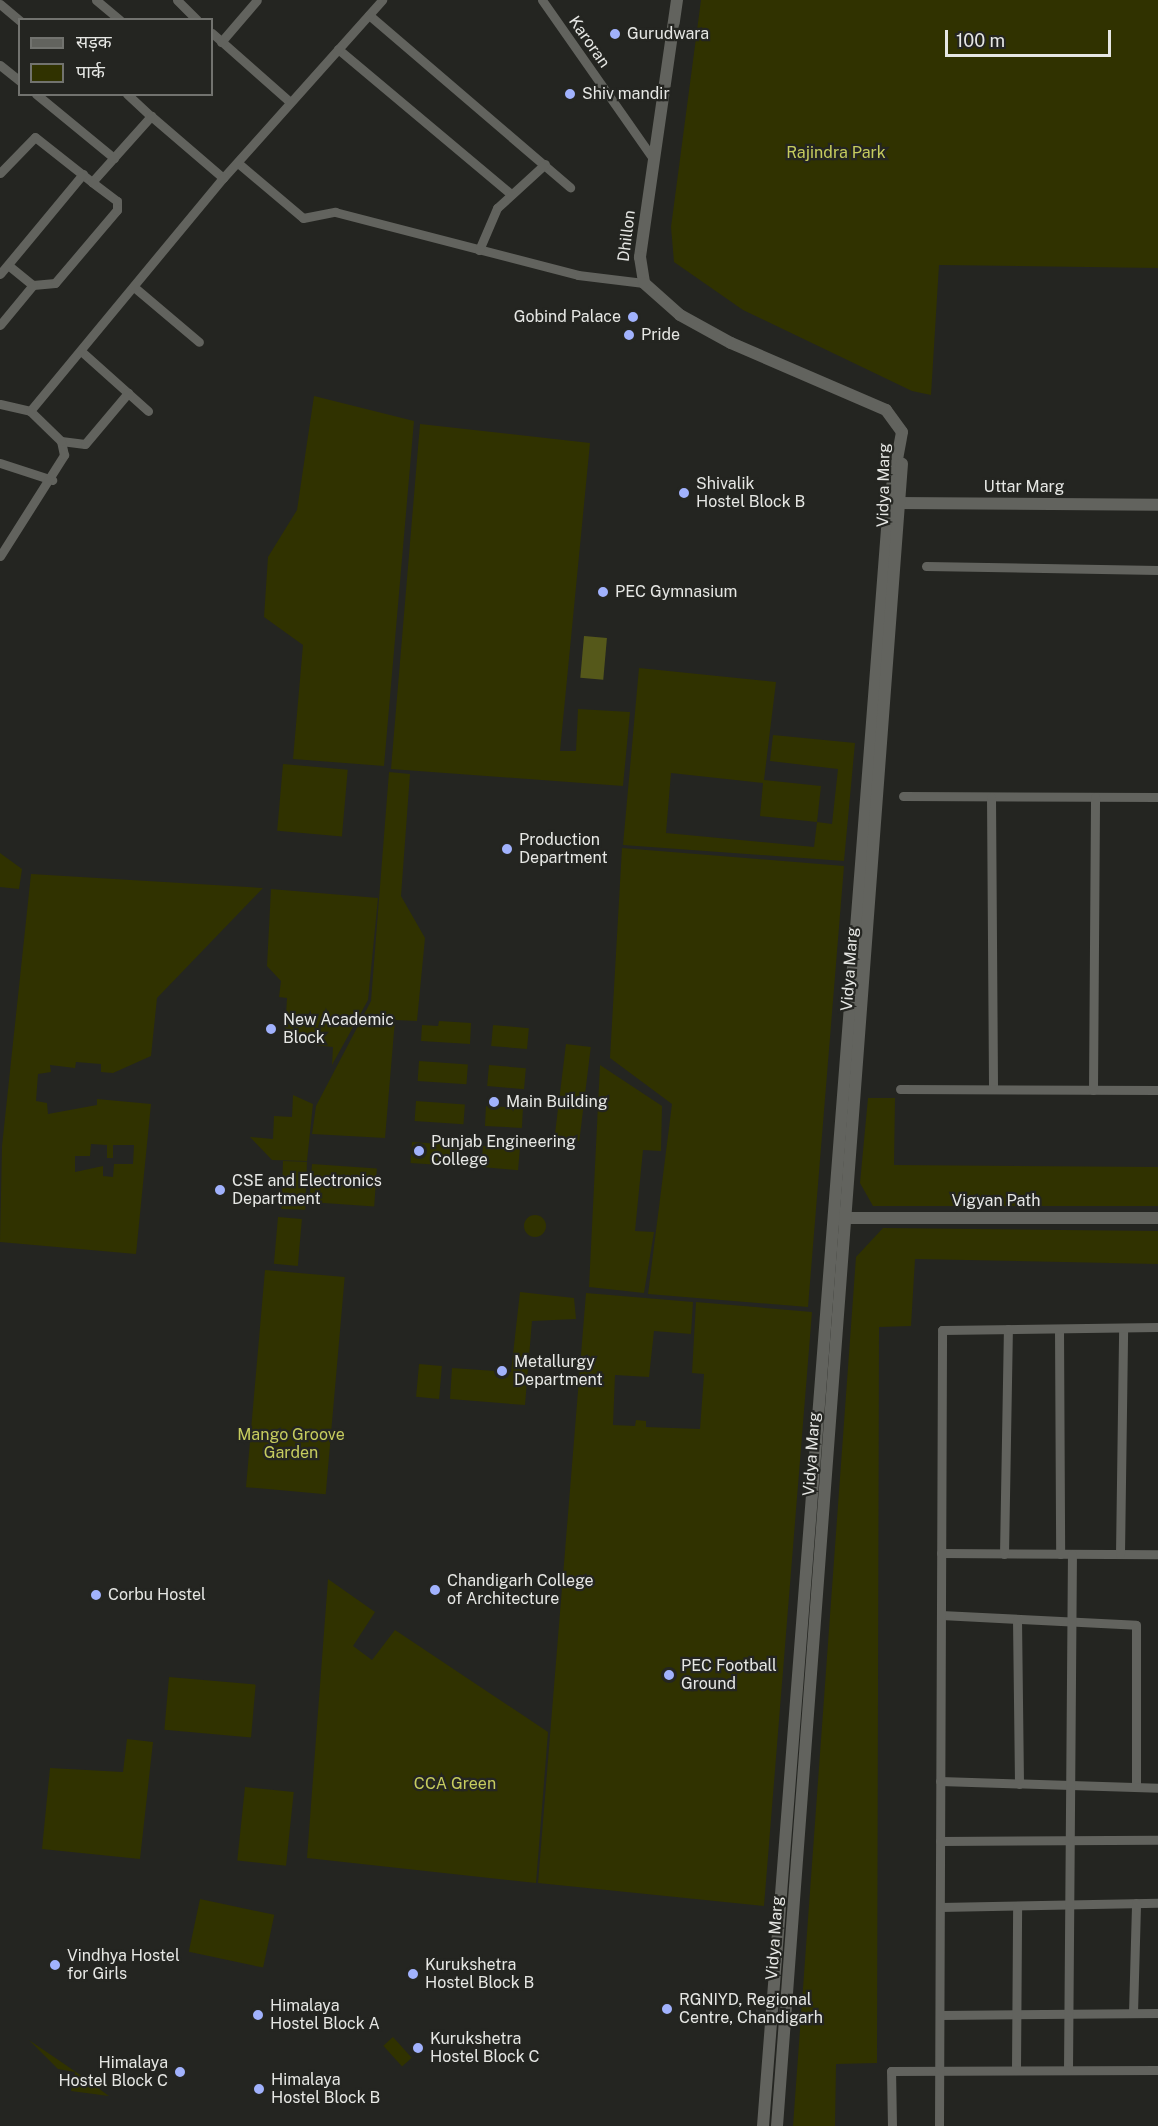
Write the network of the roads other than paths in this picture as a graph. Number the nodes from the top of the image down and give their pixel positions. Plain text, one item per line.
1 (96, 0) edge
2 (177, 0) edge
3 (257, 0) edge
4 (382, 0) edge
5 (542, 0) edge
6 (677, 0) edge
7 (0, 4) edge
8 (369, 15) junction
9 (118, 18) edge
10 (193, 18) edge
11 (18, 19) edge
12 (213, 34) edge
13 (221, 42) junction
14 (338, 49) junction
15 (0, 65) edge
16 (18, 79) edge
17 (38, 96) edge
18 (130, 96) edge
19 (290, 102) junction
20 (151, 116) junction
21 (114, 158) junction
22 (654, 160) junction
23 (238, 163) junction
24 (545, 164) junction
25 (0, 174) edge
26 (83, 174) junction
27 (223, 178) junction
28 (92, 182) junction
29 (570, 187) dead end
30 (511, 194) junction
31 (479, 250) junction
32 (8, 265) junction
33 (0, 274) edge
34 (644, 283) junction
35 (33, 285) junction
36 (134, 287) junction
37 (0, 325) edge
38 (199, 342) dead end
39 (81, 351) junction
40 (128, 393) junction
41 (0, 404) edge
42 (30, 411) junction
43 (148, 411) dead end
44 (902, 432) joint
45 (61, 441) junction
46 (0, 462) edge
47 (51, 480) junction
48 (896, 503) junction
49 (1158, 504) edge
50 (0, 556) edge
51 (926, 566) dead end
52 (1158, 570) edge
53 (903, 796) dead end
54 (991, 797) junction
55 (1095, 797) junction
56 (1158, 797) edge
57 (900, 1089) dead end
58 (993, 1089) junction
59 (1093, 1090) junction
60 (1158, 1090) edge
61 (834, 1218) junction
62 (847, 1218) junction
63 (1158, 1218) edge
64 (1158, 1327) edge
65 (1123, 1328) junction
66 (1008, 1329) junction
67 (1059, 1329) junction
68 (941, 1553) junction
69 (1004, 1554) junction
70 (1060, 1554) junction
71 (1072, 1554) junction
72 (1120, 1554) junction
73 (1158, 1554) edge
74 (941, 1615) junction
75 (1017, 1619) junction
76 (1072, 1622) junction
77 (940, 1781) junction
78 (1019, 1784) junction
79 (1071, 1786) junction
80 (1136, 1787) junction
81 (1158, 1788) edge
82 (1072, 1840) junction
83 (1158, 1840) edge
84 (940, 1841) junction
85 (1136, 1903) junction
86 (1158, 1903) edge
87 (1071, 1905) junction
88 (1017, 1906) junction
89 (940, 1907) junction
90 (1133, 2013) junction
91 (1158, 2013) edge
92 (1069, 2014) junction
93 (940, 2015) junction
94 (1015, 2015) junction
95 (939, 2069) junction
96 (1016, 2070) junction
97 (1068, 2070) junction
98 (1158, 2070) edge
99 (763, 2126) edge
100 (777, 2126) edge
101 (891, 2126) edge
102 (939, 2126) edge

1 - 9 street
2 - 10 street
3 - 13 street
4 - 8 street
5 - 22 street, Karoran
6 - 22 main road, Dhillon
7 - 11 street
8 - 14 street
8 - 24 street
12 - 13 street
13 - 19 street
14 - 19 street
14 - 30 street
15 - 16 street
17 - 21 street
18 - 20 street
19 - 23 street
20 - 21 street
20 - 27 street
21 - 28 street
22 - 34 main road, Dhillon
23 - 27 street
23 - 31 street
24 - 29 street
24 - 30 street
25 - 26 street
26 - 28 street
26 - 32 street
27 - 36 street
28 - 35 street
30 - 31 street
31 - 34 street
32 - 33 street
32 - 35 street
34 - 44 main road, Dhillon
35 - 37 street
36 - 38 street
36 - 39 street
39 - 40 street
39 - 42 street
40 - 43 street
40 - 45 street
41 - 42 street
42 - 45 street
44 - 48 main road, Vidya Marg
45 - 47 street
46 - 47 street
47 - 50 street
48 - 49 main road, Uttar Marg
48 - 61 main road, Vidya Marg
48 - 62 main road, Vidya Marg
51 - 52 street
53 - 54 street
54 - 55 street
54 - 58 street
55 - 56 street
55 - 59 street
57 - 58 street
58 - 59 street
59 - 60 street
61 - 62 main road, Vigyan Path
61 - 99 main road, Vidya Marg
62 - 63 main road, Vigyan Path
62 - 100 main road, Vidya Marg
64 - 65 street
65 - 67 street
65 - 72 street
66 - 67 street
66 - 68 street
66 - 69 street
67 - 70 street
68 - 69 street
68 - 74 street
69 - 70 street
70 - 71 street
71 - 72 street
71 - 76 street
72 - 73 street
74 - 75 street
74 - 77 street
75 - 76 street
75 - 78 street
76 - 79 street
76 - 80 street
77 - 78 street
77 - 84 street
78 - 79 street
79 - 80 street
79 - 82 street
80 - 81 street
82 - 83 street
82 - 84 street
82 - 87 street
84 - 89 street
85 - 86 street
85 - 87 street
85 - 90 street
87 - 88 street
87 - 92 street
88 - 89 street
88 - 94 street
89 - 93 street
90 - 91 street
90 - 92 street
92 - 94 street
92 - 97 street
93 - 94 street
93 - 95 street
94 - 96 street
95 - 96 street
95 - 101 street
95 - 102 street
96 - 97 street
97 - 98 street

